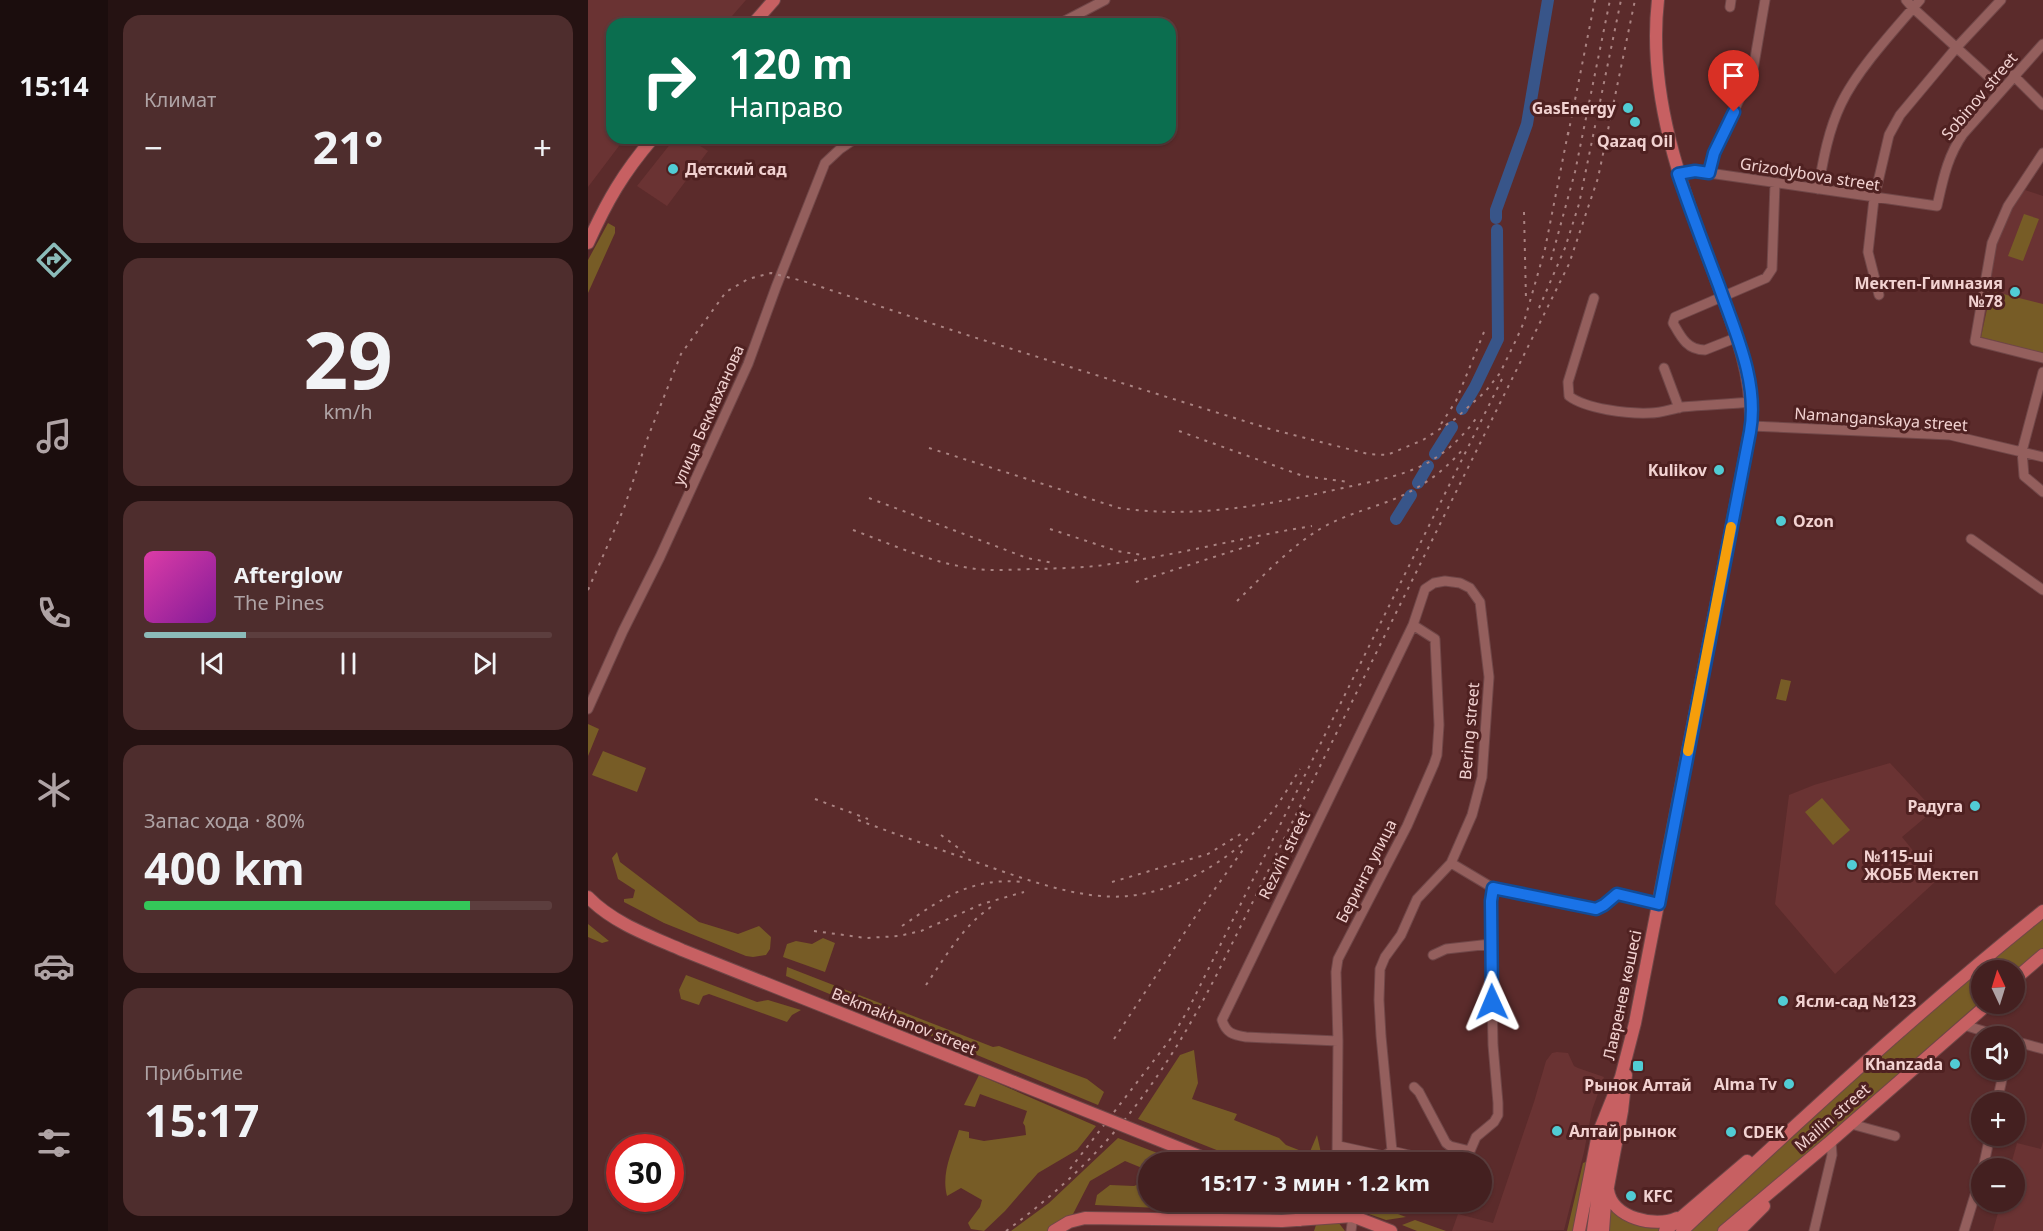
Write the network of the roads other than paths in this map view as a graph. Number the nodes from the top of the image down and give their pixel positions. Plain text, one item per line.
1 (774, 0) edge
2 (1105, 0) edge
3 (1658, 0) edge
4 (1765, 0) edge
5 (1906, 0) edge
6 (1920, 0) edge
7 (2001, 0) edge
8 (1912, 8) junction
9 (758, 18) edge
10 (1070, 18) edge
11 (2043, 44) edge
12 (1956, 48) junction
13 (2013, 75) junction
14 (2002, 88) junction
15 (2043, 105) edge
16 (648, 144) edge
17 (848, 144) edge
18 (2043, 153) edge
19 (1709, 173) junction
20 (1678, 174) junction
21 (1774, 183) junction
22 (1818, 189) junction
23 (1874, 199) junction
24 (1937, 206) joint
25 (588, 243) edge
26 (1879, 295) dead end
27 (1722, 296) junction
28 (1594, 298) dead end
29 (1738, 337) junction
30 (2043, 358) edge
31 (1664, 368) dead end
32 (2043, 372) edge
33 (1752, 402) junction
34 (1679, 408) junction
35 (1751, 426) junction
36 (2022, 451) junction
37 (2043, 457) edge
38 (2043, 492) edge
39 (1971, 539) dead end
40 (1425, 589) joint
41 (2043, 590) edge
42 (1413, 625) junction
43 (588, 709) edge
44 (1451, 863) junction
45 (1493, 888) junction
46 (588, 897) edge
47 (1659, 904) junction
48 (2043, 911) edge
49 (1491, 944) junction
50 (2043, 955) edge
51 (1433, 956) dead end
52 (2025, 971) edge
53 (1977, 1014) edge
54 (1964, 1025) junction
55 (1971, 1027) edge
56 (1338, 1041) junction
57 (2025, 1044) edge
58 (2043, 1049) edge
59 (1628, 1050) junction
60 (1621, 1077) junction
61 (1414, 1087) dead end
62 (1851, 1124) junction
63 (1789, 1130) junction
64 (1895, 1136) dead end
65 (1831, 1141) junction
66 (1339, 1146) junction
67 (1392, 1151) junction
68 (1189, 1152) edge
69 (1338, 1152) edge
70 (1396, 1152) edge
71 (1811, 1158) junction
72 (1608, 1188) junction
73 (1971, 1207) edge
74 (1310, 1212) edge
75 (1346, 1212) edge
76 (1684, 1215) junction
77 (1353, 1216) junction
78 (1300, 1220) junction
79 (1578, 1229) edge
80 (1054, 1231) edge
81 (1351, 1231) edge
82 (1391, 1231) edge
83 (1593, 1231) edge
84 (1603, 1231) edge
85 (1665, 1231) edge
86 (1682, 1231) edge
87 (1724, 1231) edge
88 (1739, 1231) edge
89 (1814, 1231) edge
90 (1964, 1231) edge

1 - 9 main road
2 - 10 street
3 - 20 main road, Лавренев көшесі
4 - 19 street
5 - 8 street
6 - 8 street
7 - 12 street
8 - 12 street
8 - 22 street
11 - 13 street, Sobinov street
12 - 14 street
12 - 23 street
13 - 14 street, Sobinov street
13 - 15 street
14 - 24 street, Sobinov street
16 - 25 main road
17 - 43 street, улица Бекмаханова
18 - 30 street
19 - 20 street, Grizodybova street
19 - 21 street, Grizodybova street
20 - 27 main road, Лавренев көшесі
21 - 22 street, Grizodybova street
21 - 27 street
22 - 23 street, Grizodybova street
23 - 24 street, Grizodybova street
23 - 26 street
27 - 29 main road, Лавренев көшесі
27 - 29 street
28 - 34 street
29 - 33 main road, Лавренев көшесі
31 - 34 street
32 - 36 street
33 - 34 street
33 - 35 main road, Лавренев көшесі
35 - 36 street, Namanganskaya street
35 - 47 main road, Лавренев көшесі
36 - 37 street, Namanganskaya street
36 - 38 street
39 - 41 street
40 - 42 street, Rezvih street
40 - 44 street, Bering street
42 - 56 street, Беринга улица
42 - 56 street, Rezvih street
44 - 45 street
44 - 67 street, Bering street
45 - 47 street
45 - 49 street
46 - 68 main road, Bekmakhanov street, bridge
47 - 59 main road, Лавренев көшесі
48 - 63 main road, Mailin street
49 - 51 street
49 - 61 street
50 - 52 main road
53 - 54 main road, Mailin street
54 - 55 street
54 - 62 main road, Mailin street
56 - 66 street, Беринга улица
57 - 58 street
59 - 60 main road, Лавренев көшесі
59 - 72 main road
60 - 79 main road
60 - 83 main road
62 - 64 street
62 - 65 main road, Mailin street
63 - 76 main road
63 - 86 main road, Mailin street
65 - 71 main road, Mailin street
65 - 89 street
66 - 67 street
66 - 69 street, Беринга улица
67 - 70 street
71 - 87 main road, Mailin street
71 - 88 main road
72 - 76 main road
72 - 84 main road
73 - 90 street
74 - 78 main road
75 - 77 main road
76 - 85 main road
77 - 78 main road
77 - 81 street
77 - 82 main road
78 - 80 main road

